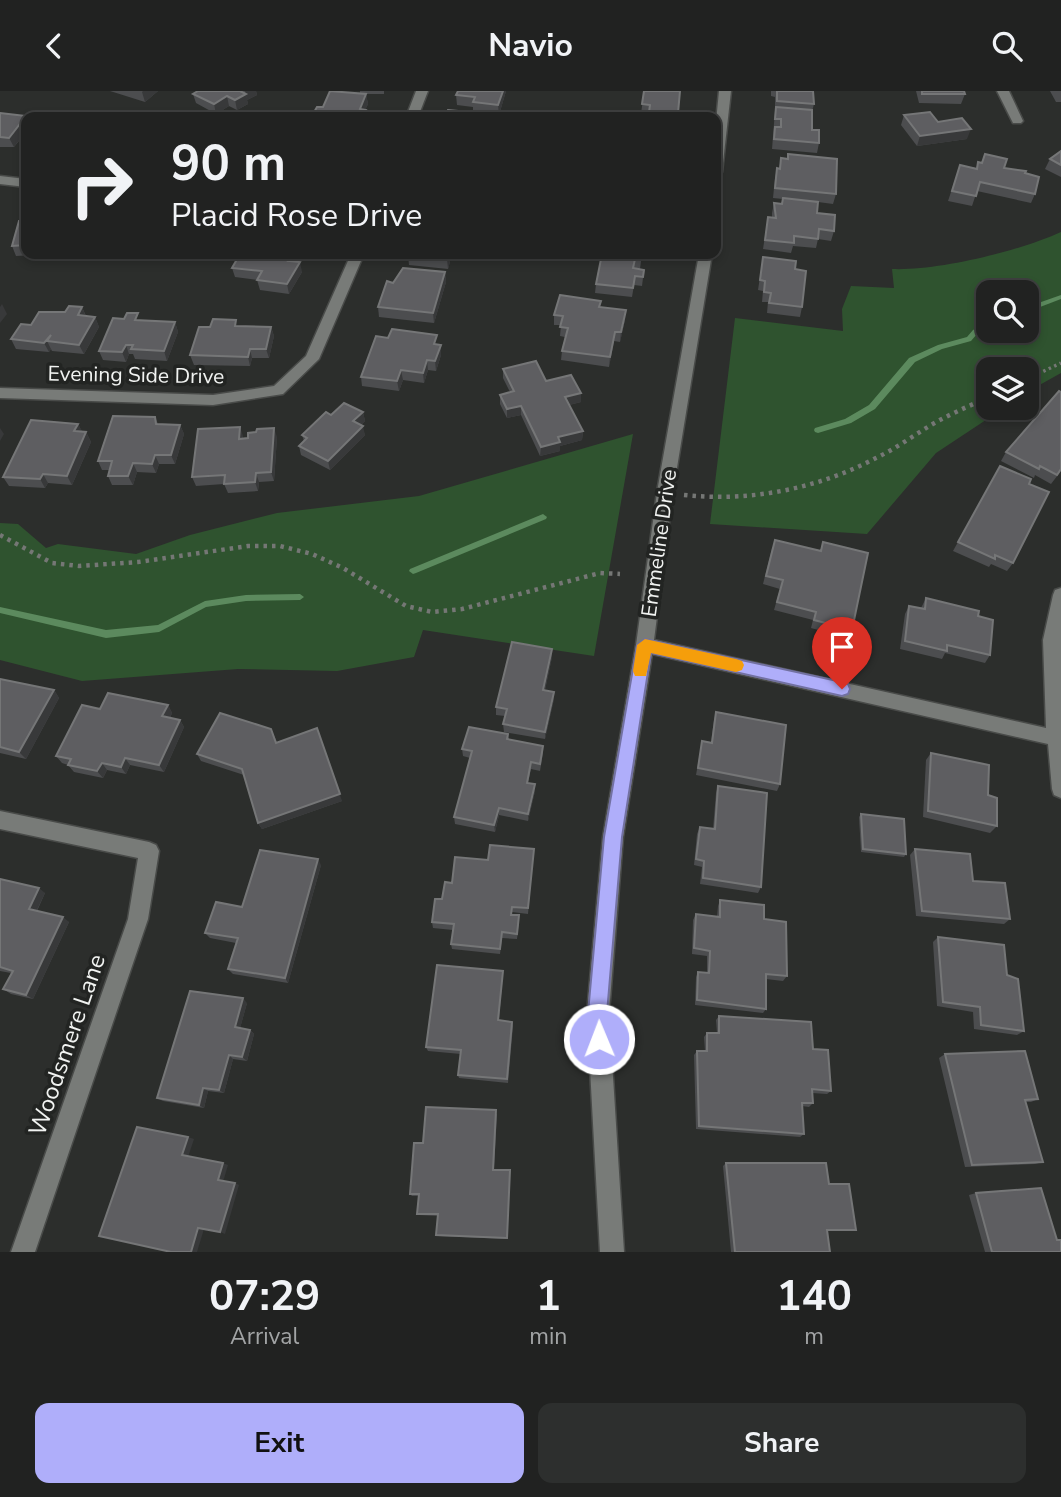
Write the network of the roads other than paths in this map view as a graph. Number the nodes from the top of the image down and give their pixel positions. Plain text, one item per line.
1 (422, 91) edge
2 (725, 91) edge
3 (1003, 91) edge
4 (414, 112) edge
5 (1017, 121) dead end
6 (721, 127) edge
7 (0, 180) edge
8 (21, 182) edge
9 (355, 259) edge
10 (704, 259) edge
11 (0, 393) edge
12 (1061, 595) edge
13 (645, 645) junction
14 (1059, 738) edge
15 (1061, 789) edge
16 (0, 820) edge
17 (23, 1252) edge
18 (612, 1252) edge

1 - 4 street
2 - 6 street
3 - 5 street
7 - 8 street
9 - 11 street, Evening Side Drive
10 - 13 street, Emmeline Drive
12 - 14 street
13 - 14 street
13 - 18 street, Emmeline Drive
14 - 15 street
16 - 17 street, Woodsmere Lane

